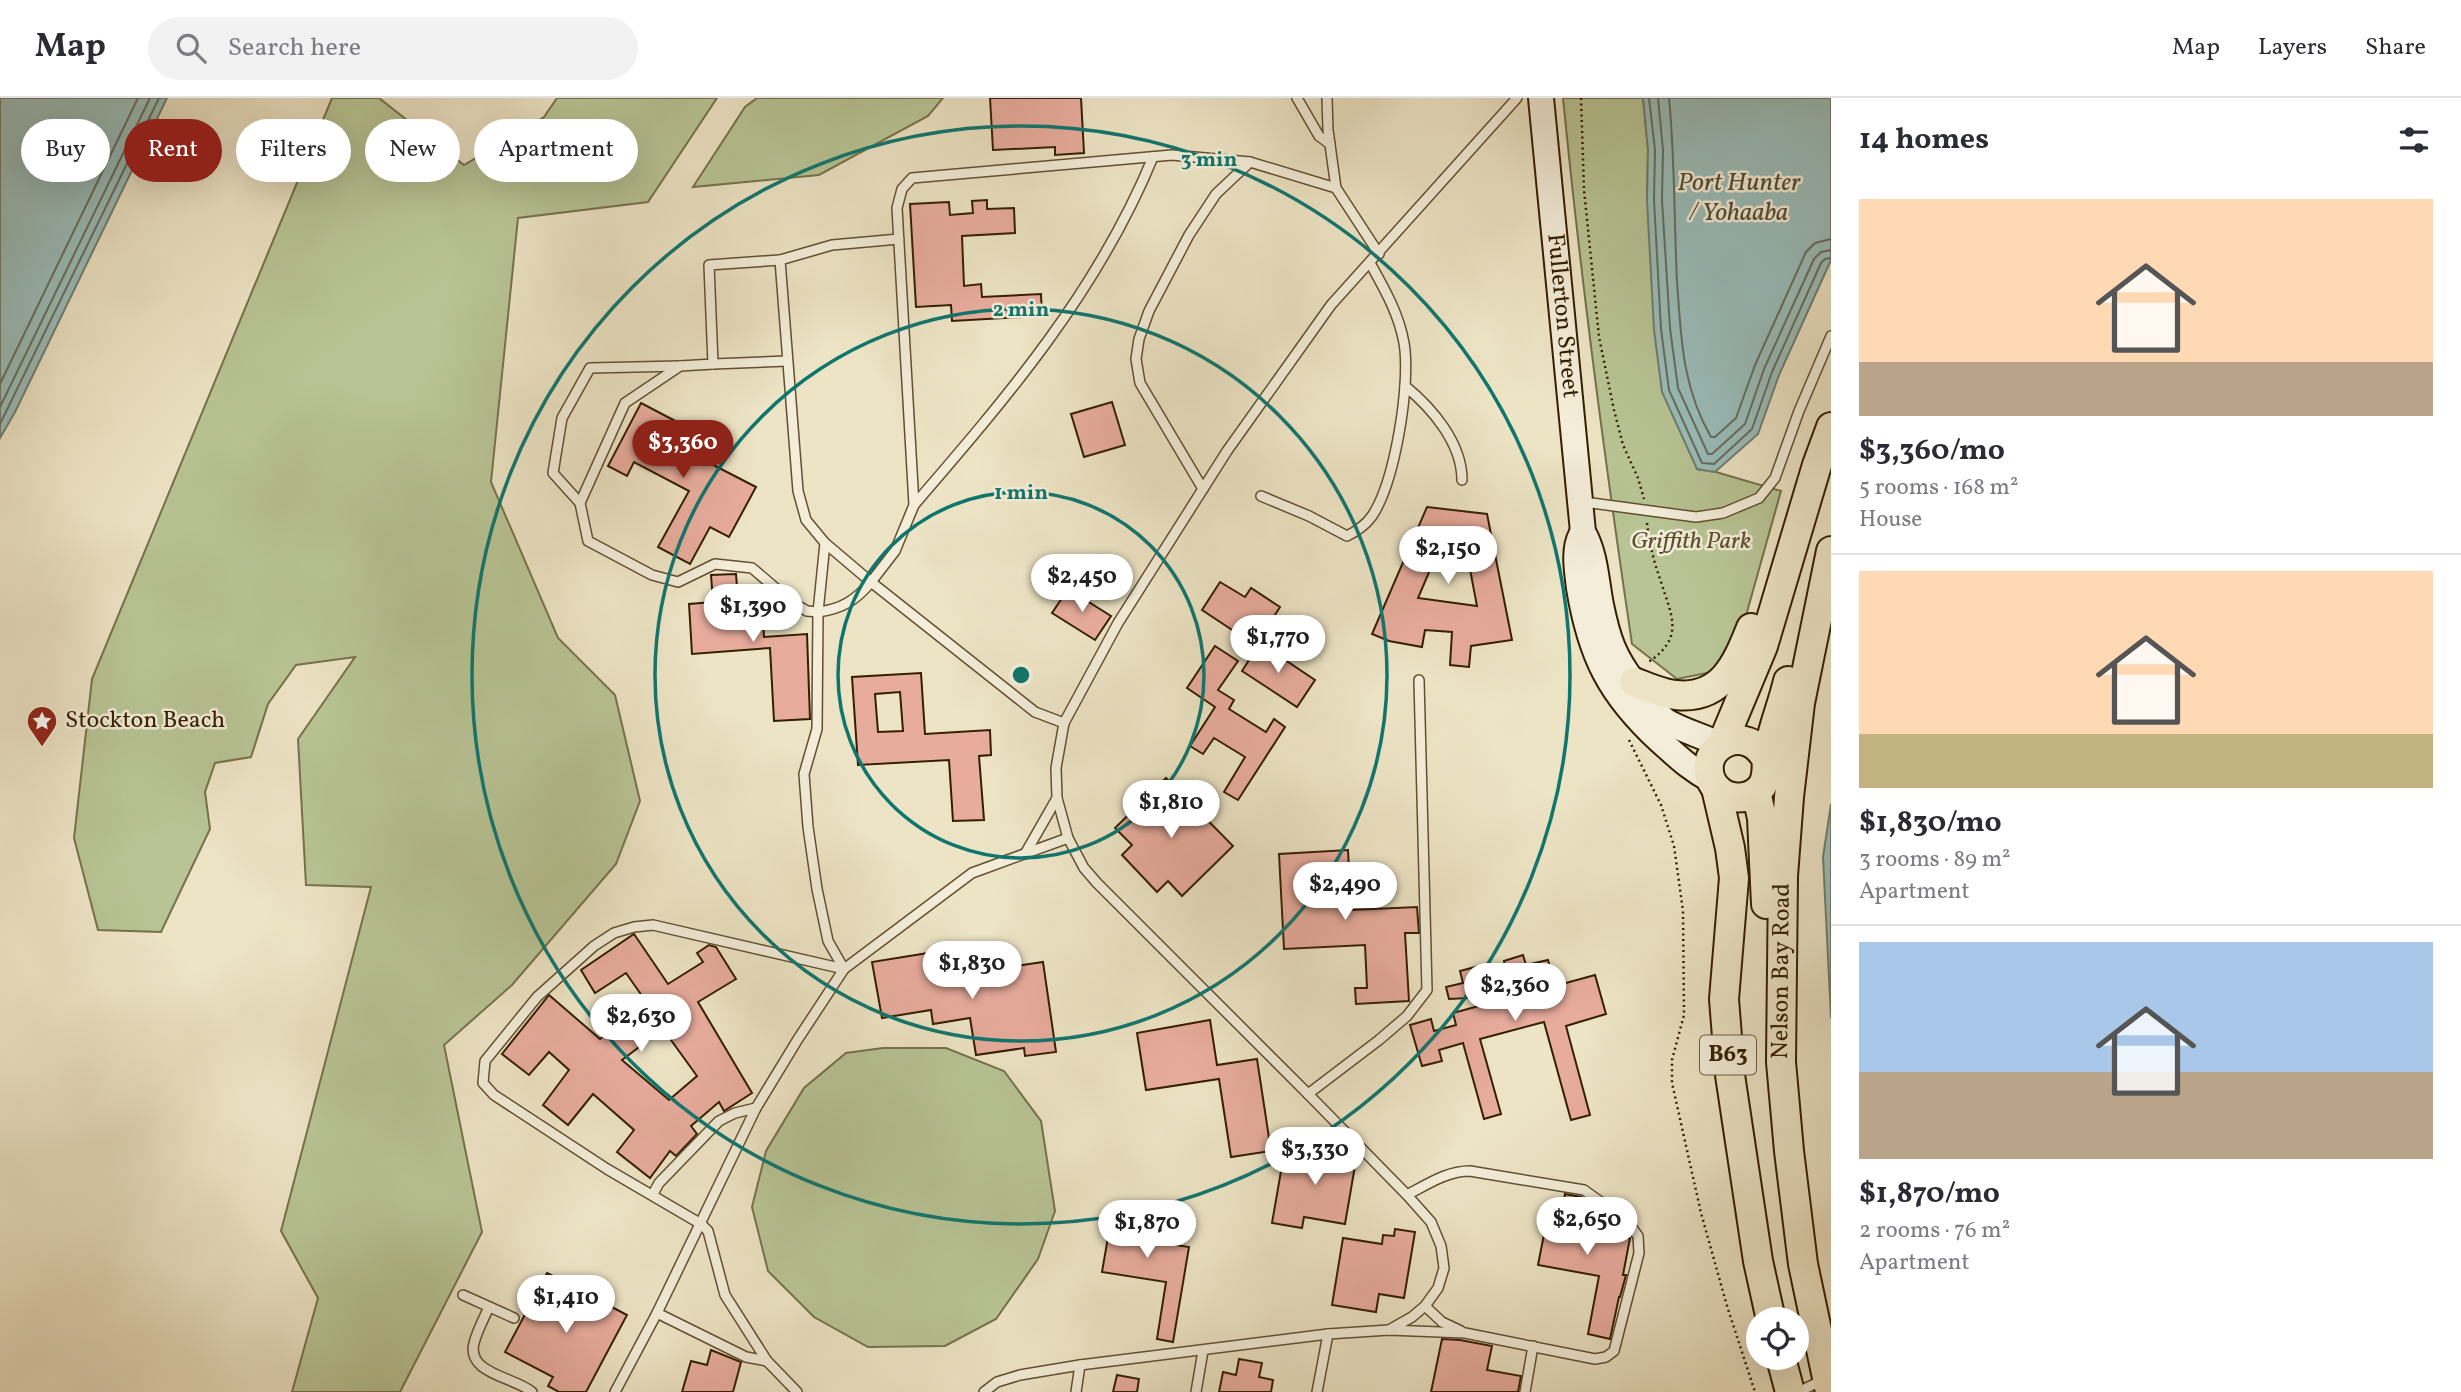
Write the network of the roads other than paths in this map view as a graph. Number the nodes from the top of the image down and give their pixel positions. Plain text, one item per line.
1 (1297, 98) edge
2 (1327, 98) edge
3 (1517, 98) edge
4 (1541, 98) edge
5 (1330, 144) junction
6 (1153, 157) junction
7 (1250, 162) junction
8 (1336, 188) junction
9 (899, 239) junction
10 (1379, 254) junction
11 (780, 260) junction
12 (1370, 263) junction
13 (1831, 336) edge
14 (787, 361) junction
15 (713, 364) junction
16 (680, 366) junction
17 (1405, 386) junction
18 (1831, 427) edge
19 (1817, 465) junction
20 (1462, 480) dead end
21 (1203, 489) junction
22 (1261, 496) dead end
23 (1580, 501) junction
24 (580, 503) junction
25 (914, 505) junction
26 (1831, 530) edge
27 (1583, 532) junction
28 (825, 543) junction
29 (1831, 551) edge
30 (871, 582) junction
31 (818, 612) junction
32 (1638, 674) junction
33 (1419, 680) dead end
34 (1064, 723) junction
35 (1722, 745) junction
36 (1767, 761) junction
37 (1714, 784) junction
38 (1756, 792) junction
39 (1057, 798) junction
40 (1068, 838) junction
41 (1025, 854) junction
42 (844, 969) junction
43 (1781, 1062) junction
44 (1308, 1094) junction
45 (757, 1108) junction
46 (653, 1194) junction
47 (1407, 1195) junction
48 (701, 1224) junction
49 (463, 1295) dead end
50 (1425, 1306) junction
51 (489, 1307) junction
52 (1768, 1307) edge
53 (657, 1313) junction
54 (514, 1318) dead end
55 (1389, 1330) junction
56 (1328, 1334) junction
57 (1465, 1334) junction
58 (1533, 1346) junction
59 (1203, 1350) junction
60 (768, 1361) junction
61 (1080, 1365) junction
62 (1784, 1370) edge
63 (1828, 1385) edge
64 (787, 1387) edge
65 (532, 1392) edge
66 (615, 1392) edge
67 (797, 1392) edge
68 (984, 1392) edge
69 (1076, 1392) edge
70 (1196, 1392) edge
71 (1317, 1392) edge
72 (1524, 1392) edge
73 (1790, 1392) edge
74 (1798, 1392) edge

1 - 5 lane
2 - 5 lane
3 - 10 lane
4 - 23 main road, Fullerton Street
5 - 8 lane
6 - 7 lane
6 - 9 lane
6 - 25 lane
7 - 8 lane
7 - 21 lane
8 - 10 lane
9 - 11 lane
9 - 25 lane
10 - 12 lane
11 - 14 lane
11 - 15 lane
12 - 17 lane
12 - 21 lane
13 - 23 lane
14 - 15 lane
14 - 28 lane
15 - 16 lane
16 - 24 lane
16 - 24 lane
17 - 20 lane
17 - 22 lane
18 - 19 main road, B63
19 - 32 main road
19 - 35 main road, B63
21 - 34 lane
23 - 27 main road, Fullerton Street
24 - 31 lane
25 - 30 lane
26 - 36 main road
27 - 32 main road, Fullerton Street
27 - 37 main road, Fullerton Street
28 - 30 lane
28 - 31 lane
29 - 43 main road, Nelson Bay Road / B63
30 - 31 lane
30 - 34 lane
31 - 42 lane
32 - 35 main road, Fullerton Street
33 - 44 lane
34 - 39 lane
35 - 36 main road
35 - 37 main road, B63
36 - 38 main road
37 - 38 main road
37 - 52 main road, Nelson Bay Road / B63
38 - 43 main road
39 - 40 lane
39 - 41 lane
40 - 41 lane
40 - 44 lane
41 - 42 lane
42 - 45 lane
42 - 46 lane
43 - 63 main road, Nelson Bay Road / B63
44 - 47 lane
45 - 46 lane
45 - 48 lane
46 - 48 lane
47 - 50 lane
47 - 58 lane
48 - 53 lane
48 - 60 lane
49 - 51 lane
50 - 55 lane
50 - 57 lane
51 - 54 lane
51 - 65 lane
53 - 60 lane
53 - 66 lane
55 - 56 lane
55 - 57 lane
56 - 59 lane
56 - 71 lane
57 - 58 lane
58 - 72 lane
59 - 61 lane
59 - 70 lane
60 - 64 lane
61 - 68 lane
61 - 69 lane
62 - 73 main road
63 - 74 lane
64 - 67 lane

